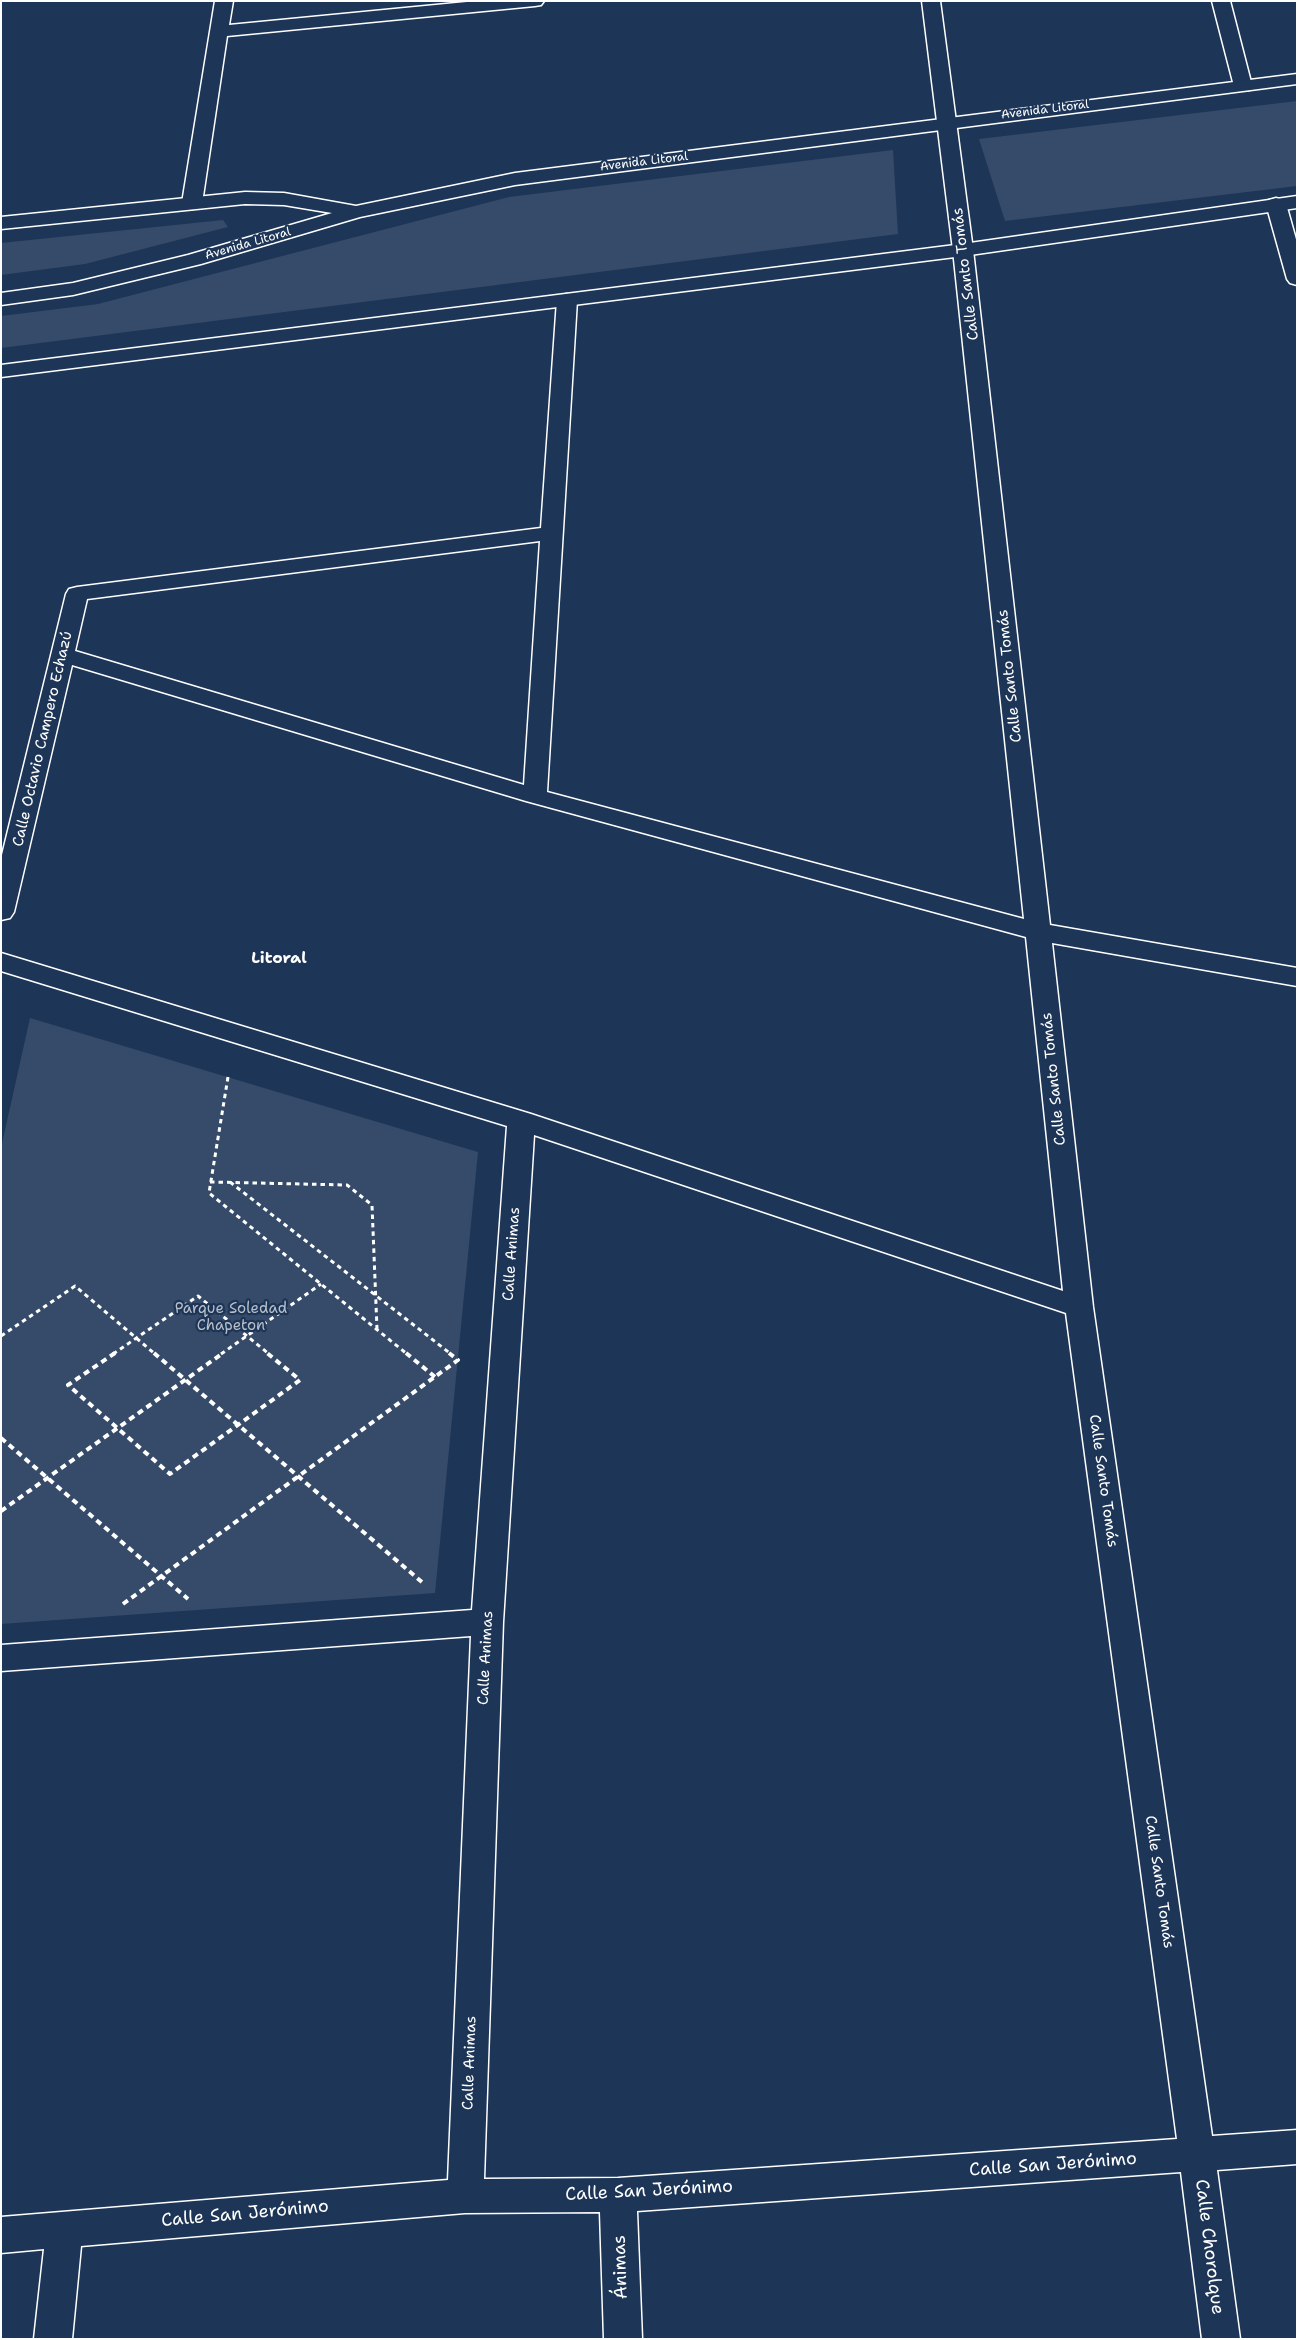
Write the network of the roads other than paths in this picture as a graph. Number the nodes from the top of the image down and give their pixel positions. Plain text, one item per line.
1 (224, 1) edge
2 (535, 1) edge
3 (931, 1) edge
4 (1222, 1) edge
5 (219, 31) junction
6 (1297, 79) edge
7 (1244, 86) junction
8 (947, 122) junction
9 (1297, 202) edge
10 (192, 204) junction
11 (1276, 204) junction
12 (356, 212) junction
13 (1, 223) edge
14 (963, 250) junction
15 (1297, 279) edge
16 (1, 299) edge
17 (567, 300) junction
18 (1, 371) edge
19 (553, 533) junction
20 (62, 655) junction
21 (535, 796) junction
22 (1, 912) edge
23 (1038, 932) junction
24 (1, 962) edge
25 (1297, 977) edge
26 (521, 1121) junction
27 (1078, 1306) junction
28 (487, 1622) junction
29 (1, 1658) edge
30 (1297, 2147) edge
31 (1197, 2154) junction
32 (618, 2195) junction
33 (465, 2196) junction
34 (64, 2229) junction
35 (1, 2235) edge
36 (53, 2339) edge
37 (623, 2339) edge
38 (1220, 2339) edge

1 - 5 street
2 - 5 street
3 - 8 street, Calle Santo Tomás
4 - 7 street
5 - 10 street
6 - 7 street, Avenida Litoral
7 - 8 street, Avenida Litoral
8 - 12 street, Avenida Litoral
8 - 14 street, Calle Santo Tomás
9 - 11 street
10 - 12 street
10 - 13 street
11 - 14 street
11 - 15 street
12 - 16 street, Avenida Litoral
14 - 17 street
14 - 23 street, Calle Santo Tomás
17 - 18 street
17 - 19 street
19 - 20 street, Calle Octavio Campero Echazú
19 - 21 street
20 - 21 street
20 - 22 street, Calle Octavio Campero Echazú
21 - 23 street
23 - 25 street
23 - 27 street, Calle Santo Tomás
24 - 26 street
26 - 27 street
26 - 28 street, Calle Animas
27 - 31 street, Calle Santo Tomás
28 - 29 street
28 - 33 street, Calle Animas
30 - 31 street, Calle San Jerónimo
31 - 32 street, Calle San Jerónimo
31 - 38 street, Calle Chorolque
32 - 33 street, Calle San Jerónimo
32 - 37 street, Ánimas
33 - 34 street, Calle San Jerónimo
34 - 35 street, Calle San Jerónimo
34 - 36 street

